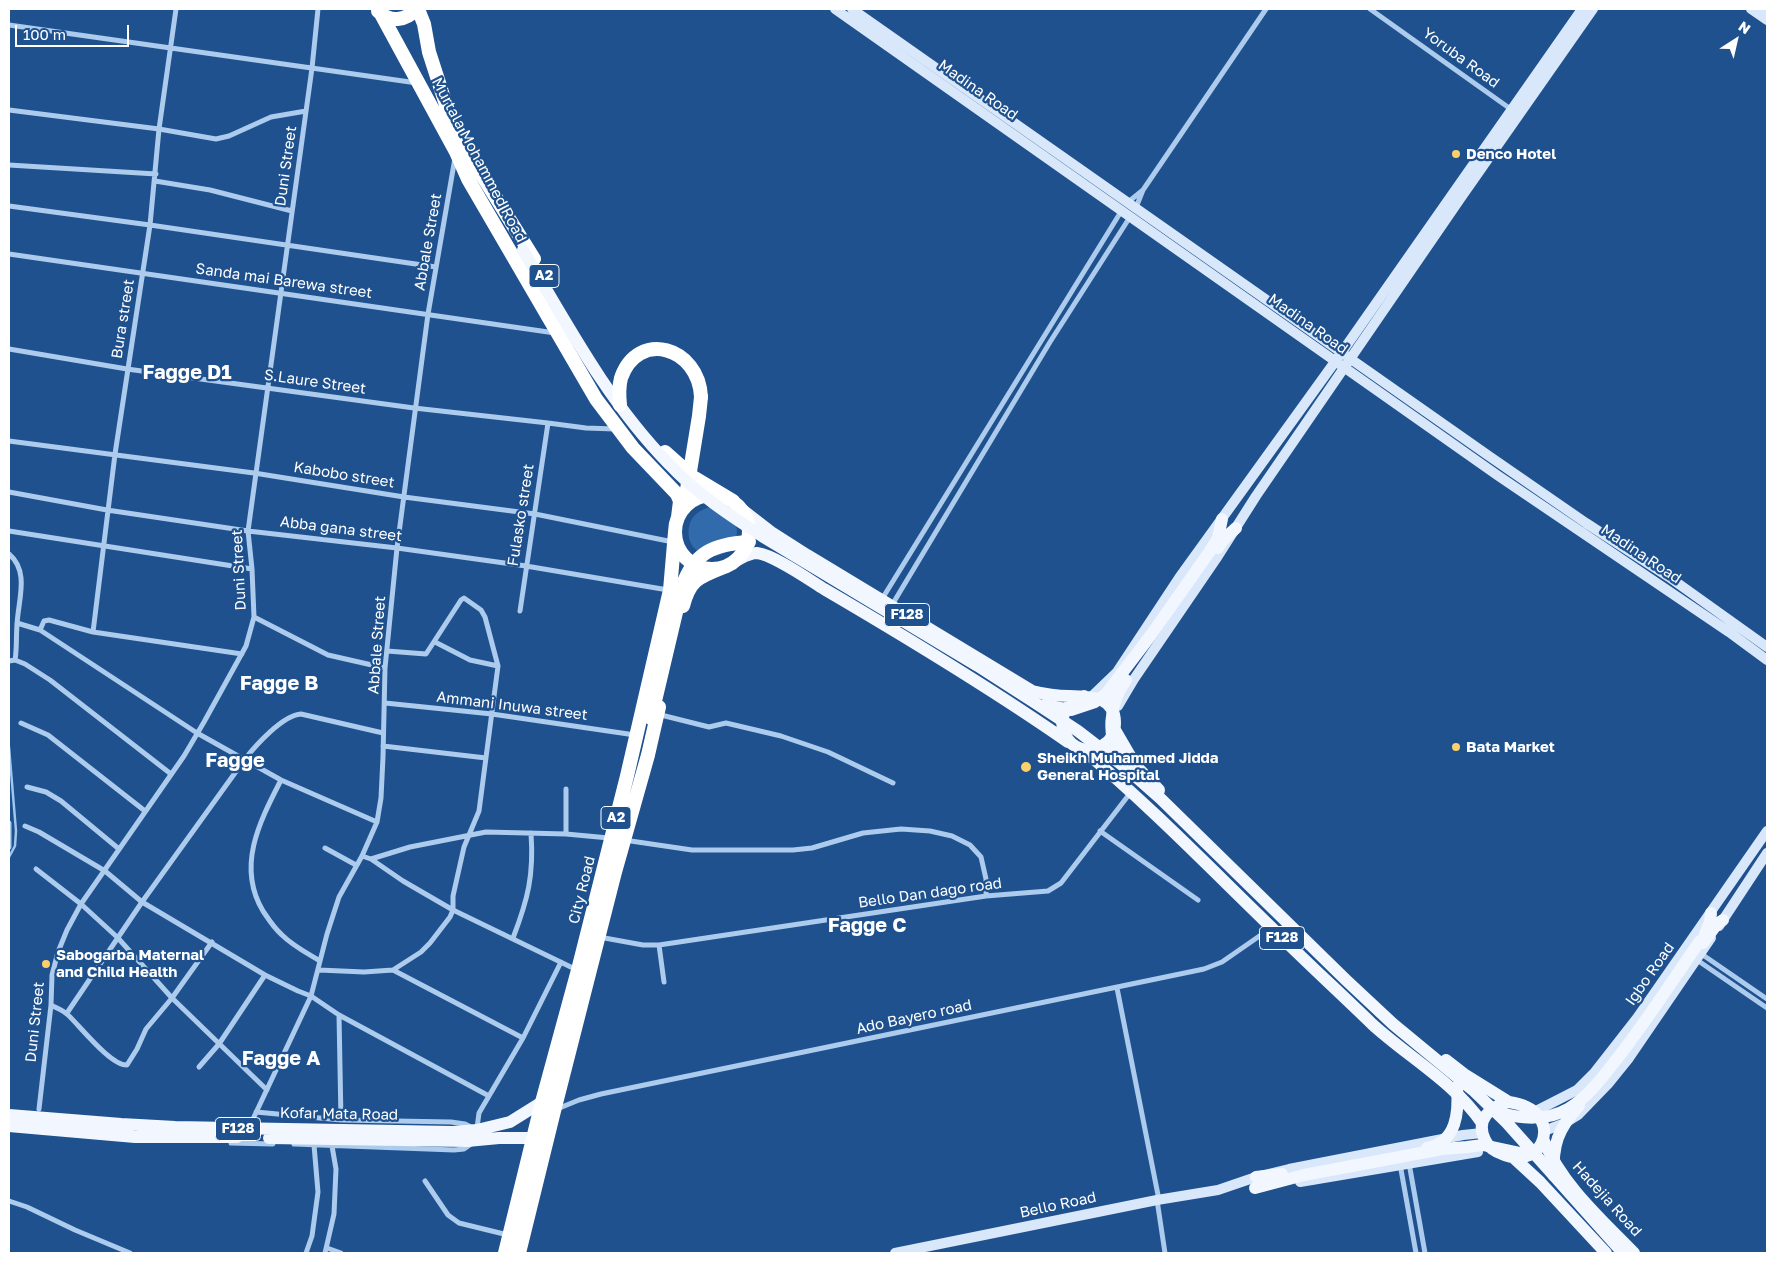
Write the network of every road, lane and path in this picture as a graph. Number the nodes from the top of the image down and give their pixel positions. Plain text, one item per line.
1 (176, 9) edge
2 (318, 9) edge
3 (417, 9) edge
4 (835, 9) edge
5 (852, 9) edge
6 (1266, 9) edge
7 (1370, 9) edge
8 (1582, 9) edge
9 (1593, 9) edge
10 (1751, 9) edge
11 (378, 11) edge
12 (1767, 20) edge
13 (9, 25) edge
14 (170, 48) junction
15 (901, 49) junction
16 (312, 68) junction
17 (419, 84) junction
18 (9, 110) edge
19 (1512, 110) junction
20 (306, 111) junction
21 (159, 130) junction
22 (456, 152) junction
23 (9, 165) edge
24 (156, 174) junction
25 (155, 181) junction
26 (1143, 190) junction
27 (9, 206) edge
28 (1128, 210) junction
29 (292, 211) junction
30 (506, 215) junction
31 (494, 224) junction
32 (150, 225) junction
33 (288, 245) junction
34 (520, 252) junction
35 (9, 254) edge
36 (436, 267) junction
37 (142, 274) junction
38 (281, 293) junction
39 (428, 314) junction
40 (556, 333) junction
41 (9, 349) edge
42 (1346, 355) junction
43 (1340, 364) junction
44 (128, 369) junction
45 (268, 388) junction
46 (620, 405) junction
47 (414, 408) junction
48 (548, 422) junction
49 (618, 429) junction
50 (9, 441) edge
51 (115, 454) junction
52 (254, 473) junction
53 (689, 473) junction
54 (9, 492) edge
55 (404, 497) junction
56 (737, 505) junction
57 (107, 510) junction
58 (681, 512) junction
59 (535, 514) junction
60 (1222, 519) junction
61 (1236, 528) junction
62 (9, 531) edge
63 (248, 531) junction
64 (675, 537) junction
65 (754, 542) junction
66 (102, 546) junction
67 (397, 548) junction
68 (1212, 552) junction
69 (9, 554) edge
70 (730, 564) junction
71 (526, 566) junction
72 (252, 569) junction
73 (1669, 577) junction
74 (1663, 587) junction
75 (670, 590) junction
76 (687, 593) junction
77 (887, 602) junction
78 (520, 611) dead end
79 (254, 617) junction
80 (17, 623) junction
81 (40, 630) junction
82 (93, 632) junction
83 (435, 642) junction
84 (1767, 647) edge
85 (387, 651) junction
86 (242, 654) junction
87 (15, 660) junction
88 (1767, 660) edge
89 (9, 662) edge
90 (498, 666) junction
91 (385, 668) junction
92 (1088, 696) junction
93 (385, 703) junction
94 (1037, 704) junction
95 (1114, 713) junction
96 (492, 714) junction
97 (654, 716) junction
98 (21, 723) dead end
99 (1115, 730) junction
100 (197, 733) junction
101 (383, 733) junction
102 (636, 735) junction
103 (1071, 743) junction
104 (383, 746) junction
105 (1083, 750) junction
106 (486, 758) junction
107 (245, 759) junction
108 (1126, 768) junction
109 (171, 774) junction
110 (281, 780) junction
111 (893, 783) dead end
112 (26, 787) dead end
113 (566, 790) dead end
114 (1130, 792) junction
115 (145, 811) junction
116 (377, 822) junction
117 (9, 823) edge
118 (25, 826) dead end
119 (1100, 831) junction
120 (1767, 831) edge
121 (531, 833) junction
122 (566, 834) junction
123 (470, 836) junction
124 (618, 839) junction
125 (9, 847) edge
126 (325, 848) dead end
127 (119, 849) junction
128 (1767, 853) edge
129 (362, 856) junction
130 (371, 859) junction
131 (356, 865) junction
132 (36, 869) dead end
133 (104, 871) junction
134 (986, 896) junction
135 (1198, 900) dead end
136 (142, 902) junction
137 (81, 904) junction
138 (453, 910) junction
139 (1711, 913) junction
140 (1723, 920) joint
141 (1271, 928) junction
142 (598, 936) junction
143 (117, 937) junction
144 (514, 938) junction
145 (212, 942) junction
146 (659, 945) junction
147 (1700, 949) junction
148 (320, 961) junction
149 (561, 962) junction
150 (319, 970) junction
151 (393, 970) junction
152 (578, 970) junction
153 (265, 975) junction
154 (664, 982) dead end
155 (1116, 988) junction
156 (312, 996) junction
157 (172, 998) junction
158 (1767, 999) edge
159 (51, 1005) junction
160 (1767, 1008) edge
161 (67, 1013) junction
162 (339, 1015) junction
163 (523, 1038) junction
164 (219, 1044) junction
165 (199, 1067) dead end
166 (1457, 1087) junction
167 (267, 1090) junction
168 (489, 1096) junction
169 (542, 1102) junction
170 (1509, 1102) junction
171 (39, 1109) dead end
172 (554, 1111) junction
173 (1495, 1111) junction
174 (256, 1112) junction
175 (1534, 1112) junction
176 (9, 1114) edge
177 (253, 1119) dead end
178 (340, 1120) junction
179 (9, 1126) edge
180 (1482, 1128) junction
181 (9, 1132) edge
182 (1544, 1135) junction
183 (472, 1136) junction
184 (534, 1138) junction
185 (314, 1145) junction
186 (332, 1146) junction
187 (1493, 1150) junction
188 (1519, 1156) junction
189 (1405, 1163) junction
190 (1303, 1173) junction
191 (1554, 1176) junction
192 (425, 1181) dead end
193 (1256, 1182) junction
194 (1158, 1200) junction
195 (9, 1201) edge
196 (510, 1236) junction
197 (326, 1250) edge
198 (130, 1253) edge
199 (306, 1253) edge
200 (341, 1253) edge
201 (505, 1253) edge
202 (519, 1253) edge
203 (895, 1253) edge
204 (1165, 1253) edge
205 (1416, 1253) edge
206 (1425, 1253) edge
207 (1606, 1253) edge
208 (1612, 1253) edge
209 (1623, 1253) edge
210 (1634, 1253) edge

1 - 14 street, Bura street
2 - 16 street, Duni Street
3 - 11 highway, A2
3 - 30 highway, Murtala Mohammed Road / A2
4 - 15 main road, Madina Road
5 - 15 main road, Madina Road
6 - 26 street
7 - 19 street, Yoruba Road
8 - 19 main road
9 - 42 main road
10 - 12 main road
11 - 17 highway, Murtala Mohammed Road / A2
13 - 14 street
14 - 16 street
14 - 21 street, Bura street
15 - 28 main road, Madina Road
16 - 17 street
16 - 20 street, Duni Street
17 - 22 highway, Murtala Mohammed Road / A2
18 - 21 street
19 - 42 main road
20 - 21 street
20 - 29 street, Duni Street
21 - 24 street, Bura street
22 - 31 highway, Murtala Mohammed Road / A2
22 - 36 street, Abbale Street
23 - 24 street
24 - 25 street, Bura street
25 - 29 street
25 - 32 street, Bura street
26 - 28 street
26 - 28 street
27 - 32 street
28 - 42 main road, Madina Road
28 - 43 main road, Madina Road
28 - 77 street
28 - 77 street
29 - 33 street, Duni Street
30 - 34 main road
30 - 53 highway, Murtala Mohammed Road / A2
31 - 34 main road
31 - 40 highway, Murtala Mohammed Road / A2
32 - 33 street
32 - 37 street, Bura street
33 - 36 street
33 - 38 street, Duni Street
34 - 46 main road, bridge
34 - 65 main road
35 - 37 street, Sanda mai Barewa street
36 - 39 street, Abbale Street
37 - 38 street, Sanda mai Barewa street
37 - 44 street, Bura street
38 - 39 street, Sanda mai Barewa street
38 - 45 street, Duni Street
39 - 40 street, Sanda mai Barewa street
39 - 47 street, Abbale Street
40 - 49 highway, Murtala Mohammed Road / A2
41 - 44 street, S.Laure Street
42 - 43 main road
42 - 73 main road, Madina Road
43 - 60 main road
43 - 61 main road
43 - 74 main road, Madina Road
44 - 45 street, S.Laure Street
44 - 51 street, Bura street
45 - 47 street, S.Laure Street
45 - 52 street, Duni Street
46 - 53 highway, bridge
46 - 94 main road, bridge
47 - 48 street, S.Laure Street
47 - 55 street, Abbale Street
48 - 49 street, S.Laure Street
48 - 59 street, Fulasko street
49 - 58 highway, Murtala Mohammed Road / A2
50 - 51 street, Kabobo street
51 - 52 street, Kabobo street
51 - 57 street, Bura street
52 - 55 street, Kabobo street
52 - 63 street, Duni Street
53 - 56 highway, Murtala Mohammed Road / A2
53 - 58 highway
54 - 57 street, Abba gana street
55 - 59 street, Kabobo street
55 - 67 street, Abbale Street
56 - 58 highway
56 - 70 highway
56 - 77 main road, F128
57 - 63 street, Abba gana street
57 - 66 street, Bura street
58 - 64 highway, A2
59 - 64 street, Kabobo street
59 - 71 street, Fulasko street
60 - 68 main road
60 - 92 main road
61 - 68 main road
61 - 95 main road
62 - 66 street
63 - 67 street, Abba gana street
63 - 72 street, Duni Street
64 - 70 highway
64 - 75 highway, City Road / A2
65 - 97 highway, bridge
65 - 166 main road
66 - 72 street
66 - 82 street, Bura street
67 - 71 street, Abba gana street
67 - 85 street, Abbale Street
68 - 94 main road, bridge
68 - 108 main road, bridge
69 - 80 street
70 - 76 highway
70 - 103 main road, F128
71 - 75 street, Abba gana street
71 - 78 street, Fulasko street
72 - 79 street, Duni Street
73 - 74 street
73 - 84 main road, Madina Road
74 - 88 main road, Madina Road
75 - 76 street, Abba gana street
75 - 102 highway, City Road / A2
76 - 97 highway
77 - 92 main road, F128
79 - 86 street, Duni Street
79 - 91 street
80 - 81 street
80 - 87 street
81 - 82 street
81 - 100 street
82 - 86 street
83 - 85 street
83 - 90 street
83 - 90 street
85 - 91 street, Abbale Street
86 - 100 street, Duni Street
87 - 89 street
87 - 109 street
90 - 96 street
91 - 93 street, Abbale Street
92 - 95 main road
92 - 103 main road
93 - 96 street, Ammani Inuwa street
93 - 101 street, Abbale Street
94 - 108 main road, bridge
95 - 99 main road, F128
96 - 102 street, Ammani Inuwa street
96 - 106 street
97 - 111 street
97 - 124 highway, City Road / A2
98 - 115 street
99 - 105 main road
99 - 170 main road, F128
100 - 107 street
100 - 109 street, Duni Street
101 - 104 street, Abbale Street
101 - 107 street
102 - 124 highway, City Road / A2
103 - 105 main road, F128
104 - 106 street
104 - 116 street, Abbale Street
105 - 114 main road, F128
106 - 123 street
107 - 110 street
107 - 136 street
108 - 173 main road, bridge
109 - 115 street, Duni Street
110 - 116 street
110 - 148 street
112 - 127 street
113 - 122 street
114 - 119 street, Bello Dan dago road
114 - 141 main road, F128
115 - 127 street, Duni Street
116 - 129 street, Abbale Street
117 - 125 street
118 - 133 street
119 - 134 street, Bello Dan dago road
119 - 135 street
120 - 139 main road, Igbo Road
121 - 122 street
121 - 123 street
121 - 144 street
122 - 124 street
123 - 130 street
123 - 138 street
124 - 134 street
124 - 142 highway, City Road / A2
124 - 152 highway, City Road / A2
126 - 131 street
127 - 133 street, Duni Street
128 - 140 main road
129 - 130 street
129 - 131 street, Abbale Street
130 - 138 street
131 - 148 street, Abbale Street
132 - 137 street
133 - 136 street
133 - 137 street, Duni Street
134 - 146 street, Bello Dan dago road
136 - 143 street
136 - 145 street
137 - 143 street
137 - 159 street, Duni Street
138 - 144 street
138 - 151 street
139 - 147 main road
139 - 175 main road, Igbo Road
140 - 147 main road
141 - 155 street, Ado Bayero road
141 - 180 main road, F128
142 - 146 street, Bello Dan dago road
142 - 172 highway, City Road / A2
143 - 157 street
143 - 161 street
144 - 149 street
145 - 153 street
145 - 157 street
146 - 154 street
147 - 158 street
147 - 160 street
147 - 173 main road, bridge
147 - 182 main road, Igbo Road
147 - 191 main road, bridge
148 - 150 street, Abbale Street
149 - 152 street
149 - 163 street
150 - 151 street
150 - 156 street, Abbale Street
151 - 163 street
152 - 169 highway, City Road / A2
153 - 156 street
153 - 164 street
155 - 172 street, Ado Bayero road
155 - 194 street
156 - 162 street
156 - 167 street, Abbale Street
157 - 161 street
157 - 164 street
159 - 161 street
159 - 171 street, Duni Street
162 - 168 street
162 - 178 street
163 - 168 street
164 - 165 street
164 - 167 street
166 - 188 main road
166 - 190 main road, bridge
167 - 174 street, Abbale Street
168 - 183 street
169 - 183 main road, Kofar Mata Road / F128
169 - 184 highway, City Road / A2
170 - 175 main road, F128
170 - 180 main road
172 - 202 highway, City Road / A2
173 - 191 main road, bridge
174 - 177 street, Abbale Street
174 - 178 street
175 - 182 main road, Hadejia Road
176 - 183 main road, Kofar Mata Road / F128
178 - 183 street
179 - 183 main road, Kofar Mata Road / F128
180 - 187 main road, F128
180 - 193 main road, Bello Road
181 - 185 street
182 - 188 main road
182 - 210 main road, Hadejia Road
183 - 184 main road, Kofar Mata Road / F128
183 - 186 street
184 - 196 highway, City Road / A2
185 - 186 street
185 - 199 street
186 - 197 street
187 - 188 main road
187 - 189 main road, Bello Road
188 - 190 main road, bridge
188 - 207 main road
188 - 208 main road
189 - 193 main road, Bello Road
189 - 205 street
189 - 206 street
190 - 193 main road
191 - 209 main road, bridge
192 - 196 street
193 - 194 main road, Bello Road
194 - 203 main road, Bello Road
194 - 204 street
195 - 198 street
196 - 201 highway, City Road / A2
197 - 200 street

